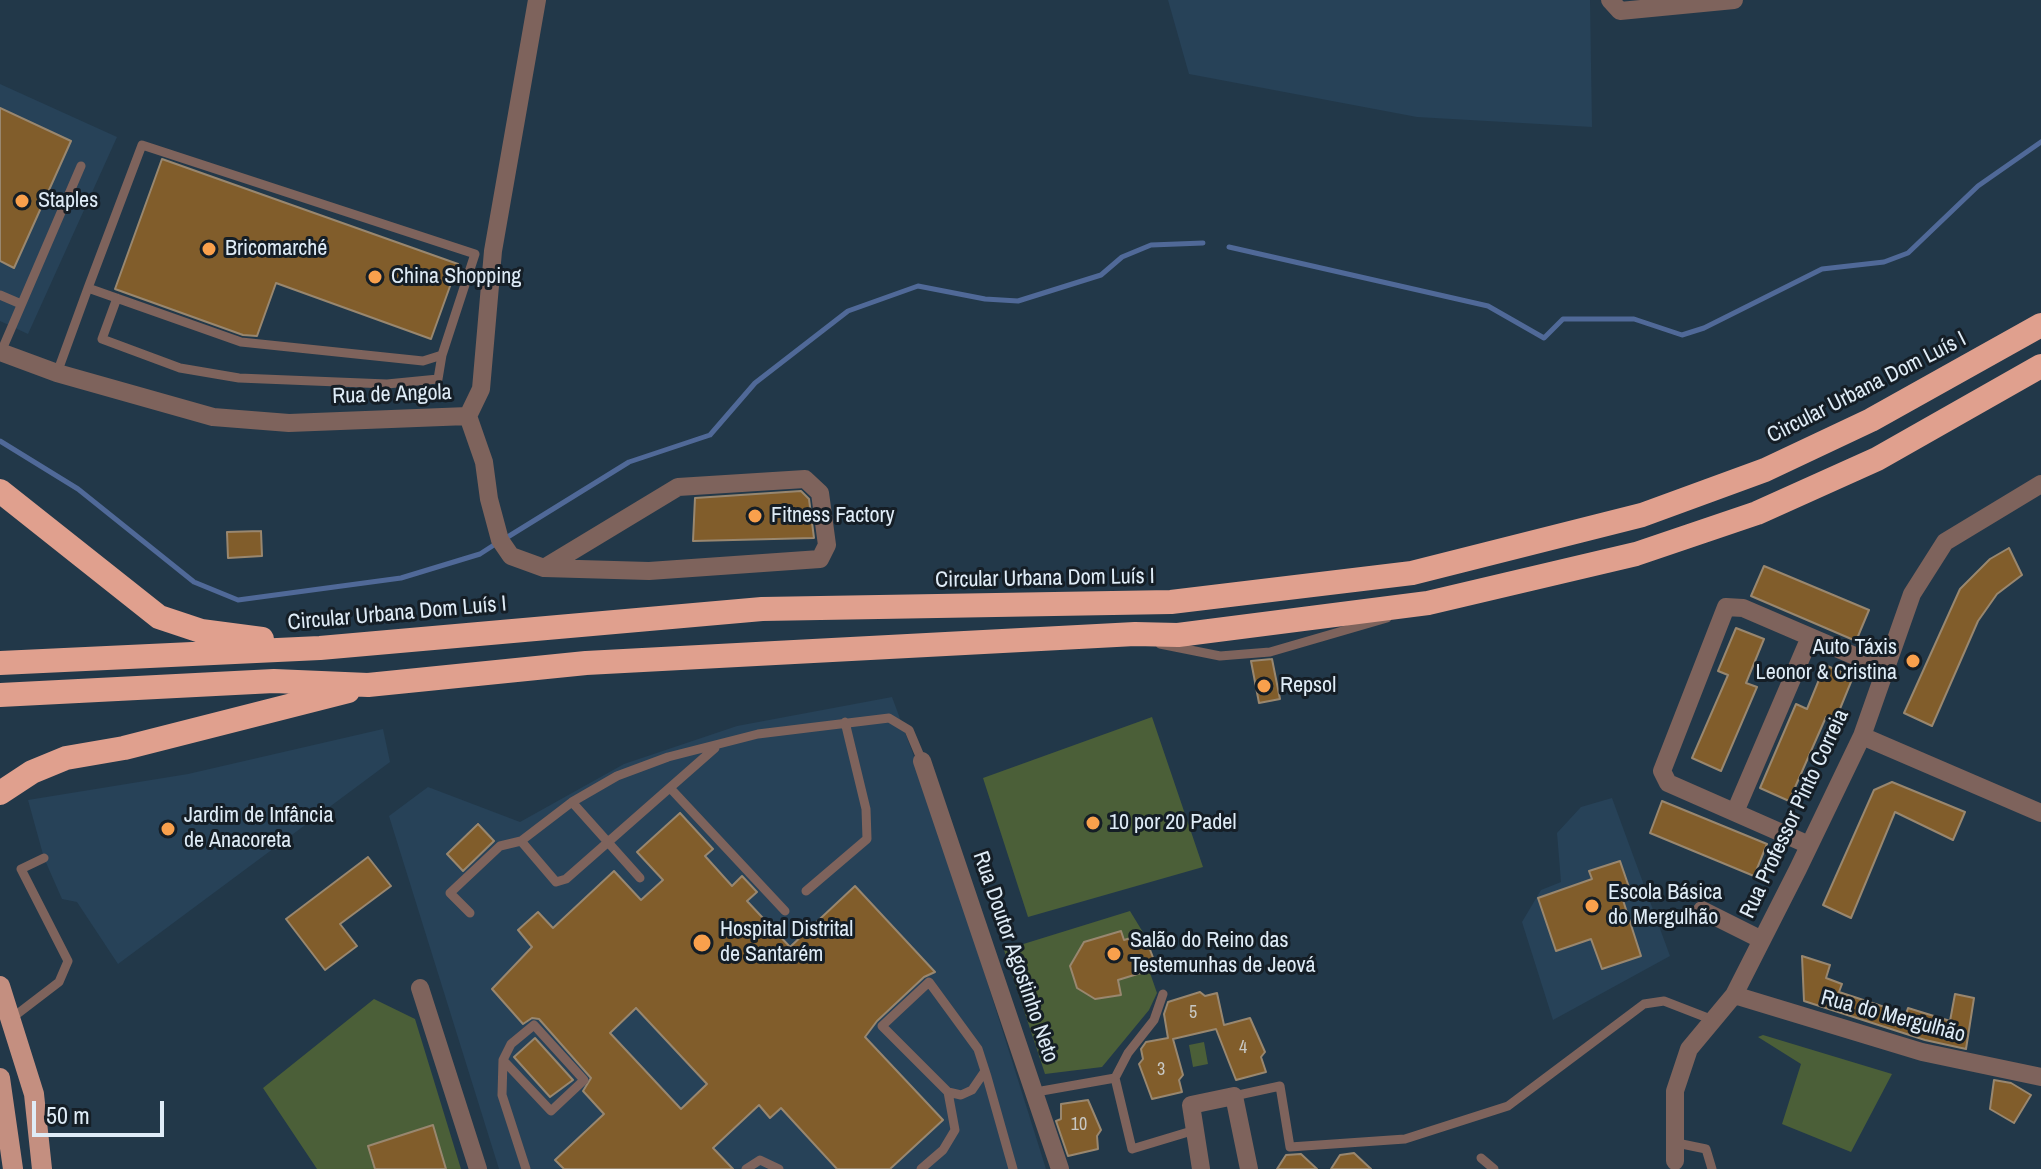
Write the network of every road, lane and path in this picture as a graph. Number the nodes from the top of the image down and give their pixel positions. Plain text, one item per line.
1 (537, 0) edge
2 (1610, 0) edge
3 (1734, 0) edge
4 (81, 166) dead end
5 (484, 252) junction
6 (88, 288) junction
7 (0, 295) edge
8 (117, 298) junction
9 (21, 304) junction
10 (2041, 325) edge
11 (0, 352) edge
12 (442, 355) junction
13 (2041, 366) edge
14 (57, 373) junction
15 (468, 416) junction
16 (2041, 484) edge
17 (0, 491) edge
18 (607, 533) junction
19 (544, 568) junction
20 (616, 570) junction
21 (1810, 637) junction
22 (320, 648) junction
23 (0, 663) edge
24 (1885, 669) junction
25 (368, 685) junction
26 (0, 695) edge
27 (845, 722) junction
28 (1862, 736) junction
29 (718, 745) junction
30 (922, 761) joint
31 (671, 789) junction
32 (0, 793) edge
33 (572, 802) junction
34 (1735, 812) junction
35 (2041, 813) edge
36 (521, 841) junction
37 (608, 845) junction
38 (1809, 845) junction
39 (44, 858) dead end
40 (640, 878) dead end
41 (806, 891) dead end
42 (1702, 910) dead end
43 (785, 911) dead end
44 (470, 913) dead end
45 (1762, 940) junction
46 (0, 986) edge
47 (420, 988) dead end
48 (1163, 994) dead end
49 (1734, 995) junction
50 (12, 1018) junction
51 (1713, 1020) junction
52 (503, 1060) junction
53 (985, 1071) junction
54 (2041, 1077) edge
55 (0, 1078) edge
56 (1115, 1078) junction
57 (948, 1092) junction
58 (1036, 1092) junction
59 (1234, 1096) junction
60 (1195, 1130) junction
61 (1672, 1142) junction
62 (1481, 1158) dead end
63 (1675, 1166) edge
64 (13, 1169) edge
65 (42, 1169) edge
66 (478, 1169) edge
67 (526, 1169) edge
68 (746, 1169) edge
69 (779, 1169) edge
70 (921, 1169) edge
71 (1013, 1169) edge
72 (1060, 1169) edge
73 (1201, 1169) edge
74 (1249, 1169) edge
75 (1494, 1169) edge
76 (1712, 1169) edge

1 - 5 street, Rua de Angola
2 - 3 street
4 - 9 lane
5 - 6 lane
5 - 12 lane
5 - 15 street, Rua de Angola
6 - 8 lane
6 - 14 lane
7 - 9 lane
8 - 12 lane
8 - 12 lane
9 - 11 lane
10 - 22 highway, Circular Urbana Dom Luís I
11 - 14 street, Rua de Angola
13 - 25 highway
14 - 15 street, Rua de Angola
15 - 19 street
16 - 24 street, Rua Professor Pinto Correia
17 - 22 highway
18 - 19 street
18 - 20 street
18 - 20 street
19 - 20 street
21 - 24 street
21 - 34 street
21 - 34 street
22 - 23 highway, Circular Urbana Dom Luís I
24 - 28 street, Rua Professor Pinto Correia
25 - 26 highway
25 - 32 highway
27 - 29 lane
27 - 30 lane
27 - 41 lane
28 - 35 street
28 - 38 street, Rua Professor Pinto Correia
29 - 31 lane
29 - 33 lane
30 - 58 street, Rua Doutor Agostinho Neto
31 - 37 lane
31 - 43 lane
33 - 36 lane
33 - 37 lane
34 - 38 street
36 - 37 lane
36 - 44 lane
37 - 40 lane
38 - 45 street, Rua Professor Pinto Correia
39 - 50 lane
42 - 45 street
45 - 49 street, Rua Professor Pinto Correia
46 - 50 main road
47 - 66 street
48 - 56 lane
49 - 51 street, Rua Professor Pinto Correia
49 - 54 street, Rua do Mergulhão
50 - 65 main road
51 - 59 lane
51 - 61 street, Rua Professor Pinto Correia
52 - 52 lane
52 - 67 lane
53 - 57 lane
53 - 57 lane
53 - 71 lane
55 - 64 main road
56 - 58 lane
56 - 60 lane
57 - 70 lane
58 - 72 street, Rua Doutor Agostinho Neto
59 - 60 street
59 - 74 street
60 - 73 street
61 - 63 street, Rua Professor Pinto Correia
61 - 76 lane
62 - 75 lane
68 - 69 lane

